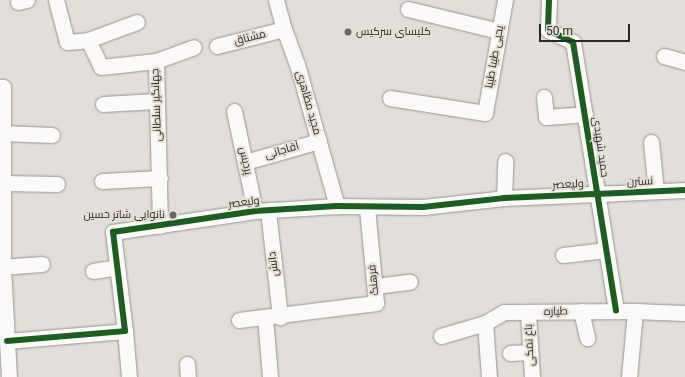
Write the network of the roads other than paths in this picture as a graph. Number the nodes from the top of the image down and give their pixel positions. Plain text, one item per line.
1 (56, 0) edge
2 (276, 0) edge
3 (505, 0) edge
4 (549, 0) edge
5 (408, 10) dead end
6 (137, 22) dead end
7 (284, 29) junction
8 (499, 31) junction
9 (88, 40) junction
10 (217, 46) dead end
11 (194, 47) dead end
12 (664, 56) dead end
13 (156, 61) junction
14 (685, 62) edge
15 (2, 87) edge
16 (544, 97) dead end
17 (390, 98) dead end
18 (157, 101) junction
19 (103, 104) dead end
20 (234, 111) dead end
21 (585, 114) junction
22 (3, 133) junction
23 (52, 135) dead end
24 (319, 141) junction
25 (650, 142) dead end
26 (505, 161) dead end
27 (245, 162) junction
28 (160, 178) junction
29 (102, 181) dead end
30 (3, 183) junction
31 (57, 184) dead end
32 (685, 190) edge
33 (656, 191) junction
34 (596, 194) junction
35 (504, 198) junction
36 (337, 206) junction
37 (367, 208) junction
38 (261, 211) junction
39 (160, 226) junction
40 (606, 250) junction
41 (563, 255) dead end
42 (42, 264) dead end
43 (2, 267) edge
44 (117, 267) junction
45 (93, 271) dead end
46 (410, 282) dead end
47 (375, 286) junction
48 (581, 311) junction
49 (616, 311) junction
50 (635, 311) junction
51 (528, 313) junction
52 (685, 313) edge
53 (265, 317) junction
54 (280, 317) junction
55 (239, 320) dead end
56 (484, 323) junction
57 (125, 331) junction
58 (441, 336) dead end
59 (587, 338) dead end
60 (7, 341) junction
61 (530, 352) junction
62 (510, 353) dead end
63 (9, 377) edge
64 (129, 377) edge
65 (270, 377) edge
66 (488, 377) edge
67 (532, 377) edge
68 (629, 377) edge

1 - 9 street
2 - 7 street, مجید مظاهری
3 - 8 street, یحیی طیبا طیبا
4 - 21 street, حمید شهیدی
5 - 8 street
6 - 9 street
7 - 10 street, مشتاق
7 - 24 street, مجید مظاهری
8 - 17 street, یحیی طیبا طیبا
9 - 13 street, جهانگیر سلطانی
11 - 13 street
12 - 14 street
13 - 18 street, جهانگیر سلطانی
15 - 22 street
16 - 21 street
18 - 19 street
18 - 28 street, جهانگیر سلطانی
20 - 27 street, پردیس
21 - 34 street, حمید شهیدی
22 - 23 street
22 - 30 street
24 - 27 street, آقاجانی
24 - 36 street, مجید مظاهری
25 - 33 street, نسترن
26 - 35 street
27 - 38 street, پردیس
28 - 29 street
28 - 39 street, جهانگیر سلطانی
30 - 31 street
30 - 43 street
32 - 33 street, نسترن
33 - 34 street, نسترن
34 - 35 street, ولیعصر
34 - 40 street, حمید شهیدی
35 - 37 street, ولیعصر
36 - 37 street, ولیعصر
36 - 38 street, ولیعصر
37 - 47 street, فرهنگ
38 - 39 street, ولیعصر
38 - 54 street, دانش
39 - 44 street, ولیعصر
40 - 41 street
40 - 49 street, حمید شهیدی
42 - 43 street
43 - 60 street
44 - 45 street
44 - 57 street, ولیعصر
46 - 47 street
47 - 54 street, فرهنگ
48 - 49 street, طیاره
48 - 51 street, طیاره
48 - 59 street
49 - 50 street, طیاره
50 - 52 street, طیاره
50 - 68 street
51 - 56 street, طیاره
51 - 61 street, باغ نمکی
53 - 54 street
53 - 55 street
53 - 65 street
56 - 58 street, طیاره
56 - 66 street
57 - 60 street
57 - 64 street, ولیعصر
60 - 63 street
61 - 62 street
61 - 67 street, باغ نمکی

